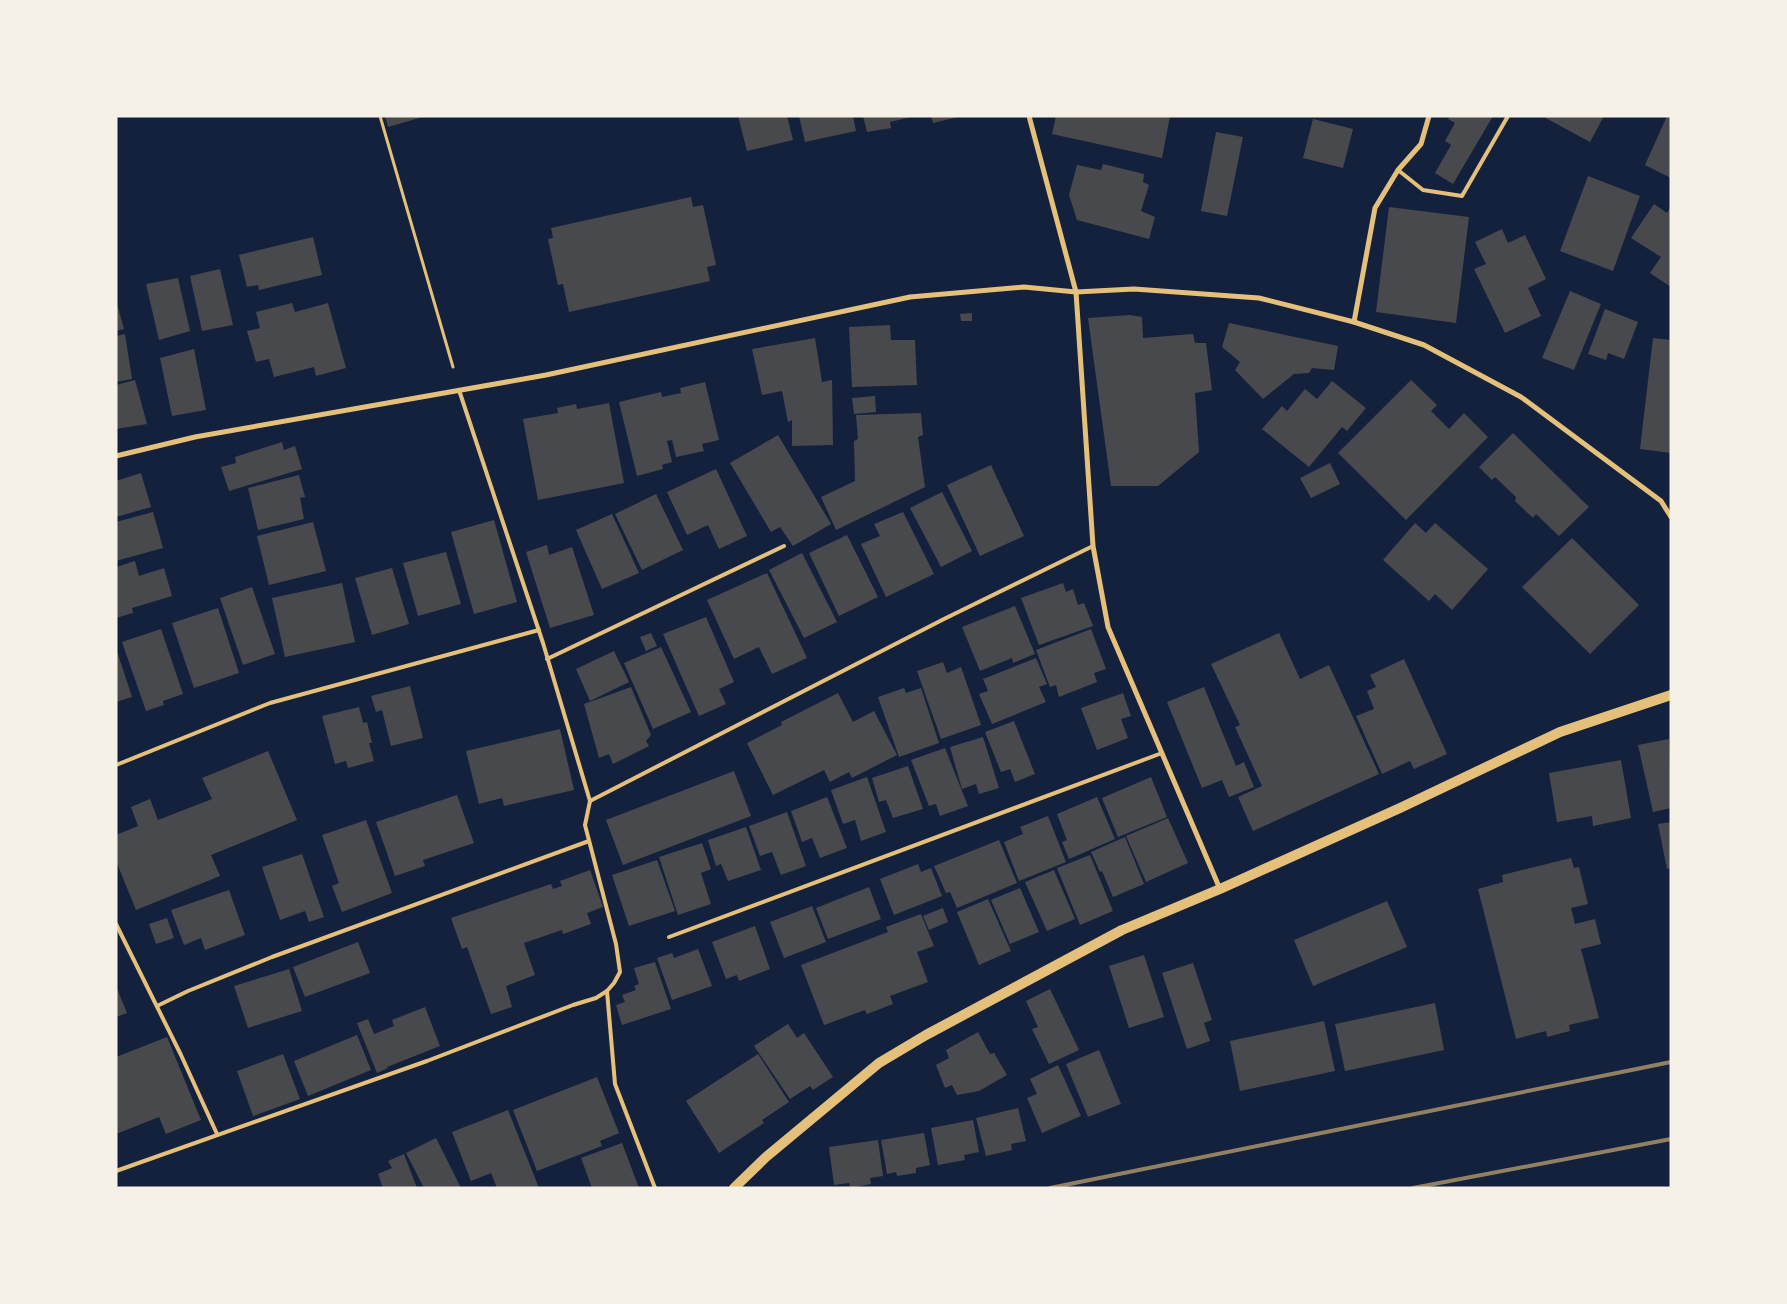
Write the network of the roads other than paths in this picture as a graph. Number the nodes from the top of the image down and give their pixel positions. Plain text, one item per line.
1 (1029, 116) edge
2 (1429, 116) edge
3 (1508, 116) edge
4 (1398, 170) junction
5 (1076, 292) junction
6 (1354, 322) junction
7 (459, 390) junction
8 (116, 456) edge
9 (1671, 517) edge
10 (784, 546) dead end
11 (1093, 546) junction
12 (539, 630) junction
13 (548, 659) junction
14 (1671, 695) edge
15 (1162, 753) junction
16 (116, 765) edge
17 (590, 801) junction
18 (589, 841) junction
19 (1220, 889) junction
20 (116, 924) edge
21 (668, 937) dead end
22 (607, 991) junction
23 (157, 1006) junction
24 (217, 1134) junction
25 (116, 1171) edge
26 (655, 1188) edge
27 (734, 1188) edge

1 - 5 street
2 - 4 street
3 - 4 lane
4 - 6 street
5 - 6 street
5 - 7 street
5 - 11 street
6 - 9 street
7 - 8 street
7 - 12 lane
10 - 13 lane
11 - 15 street
11 - 17 lane
12 - 13 lane
12 - 16 lane
13 - 17 lane
14 - 19 main road
15 - 19 street
15 - 21 lane
17 - 18 lane
18 - 22 lane
18 - 23 lane
19 - 27 main road
20 - 23 lane
22 - 24 lane
22 - 26 lane
23 - 24 lane
24 - 25 lane

